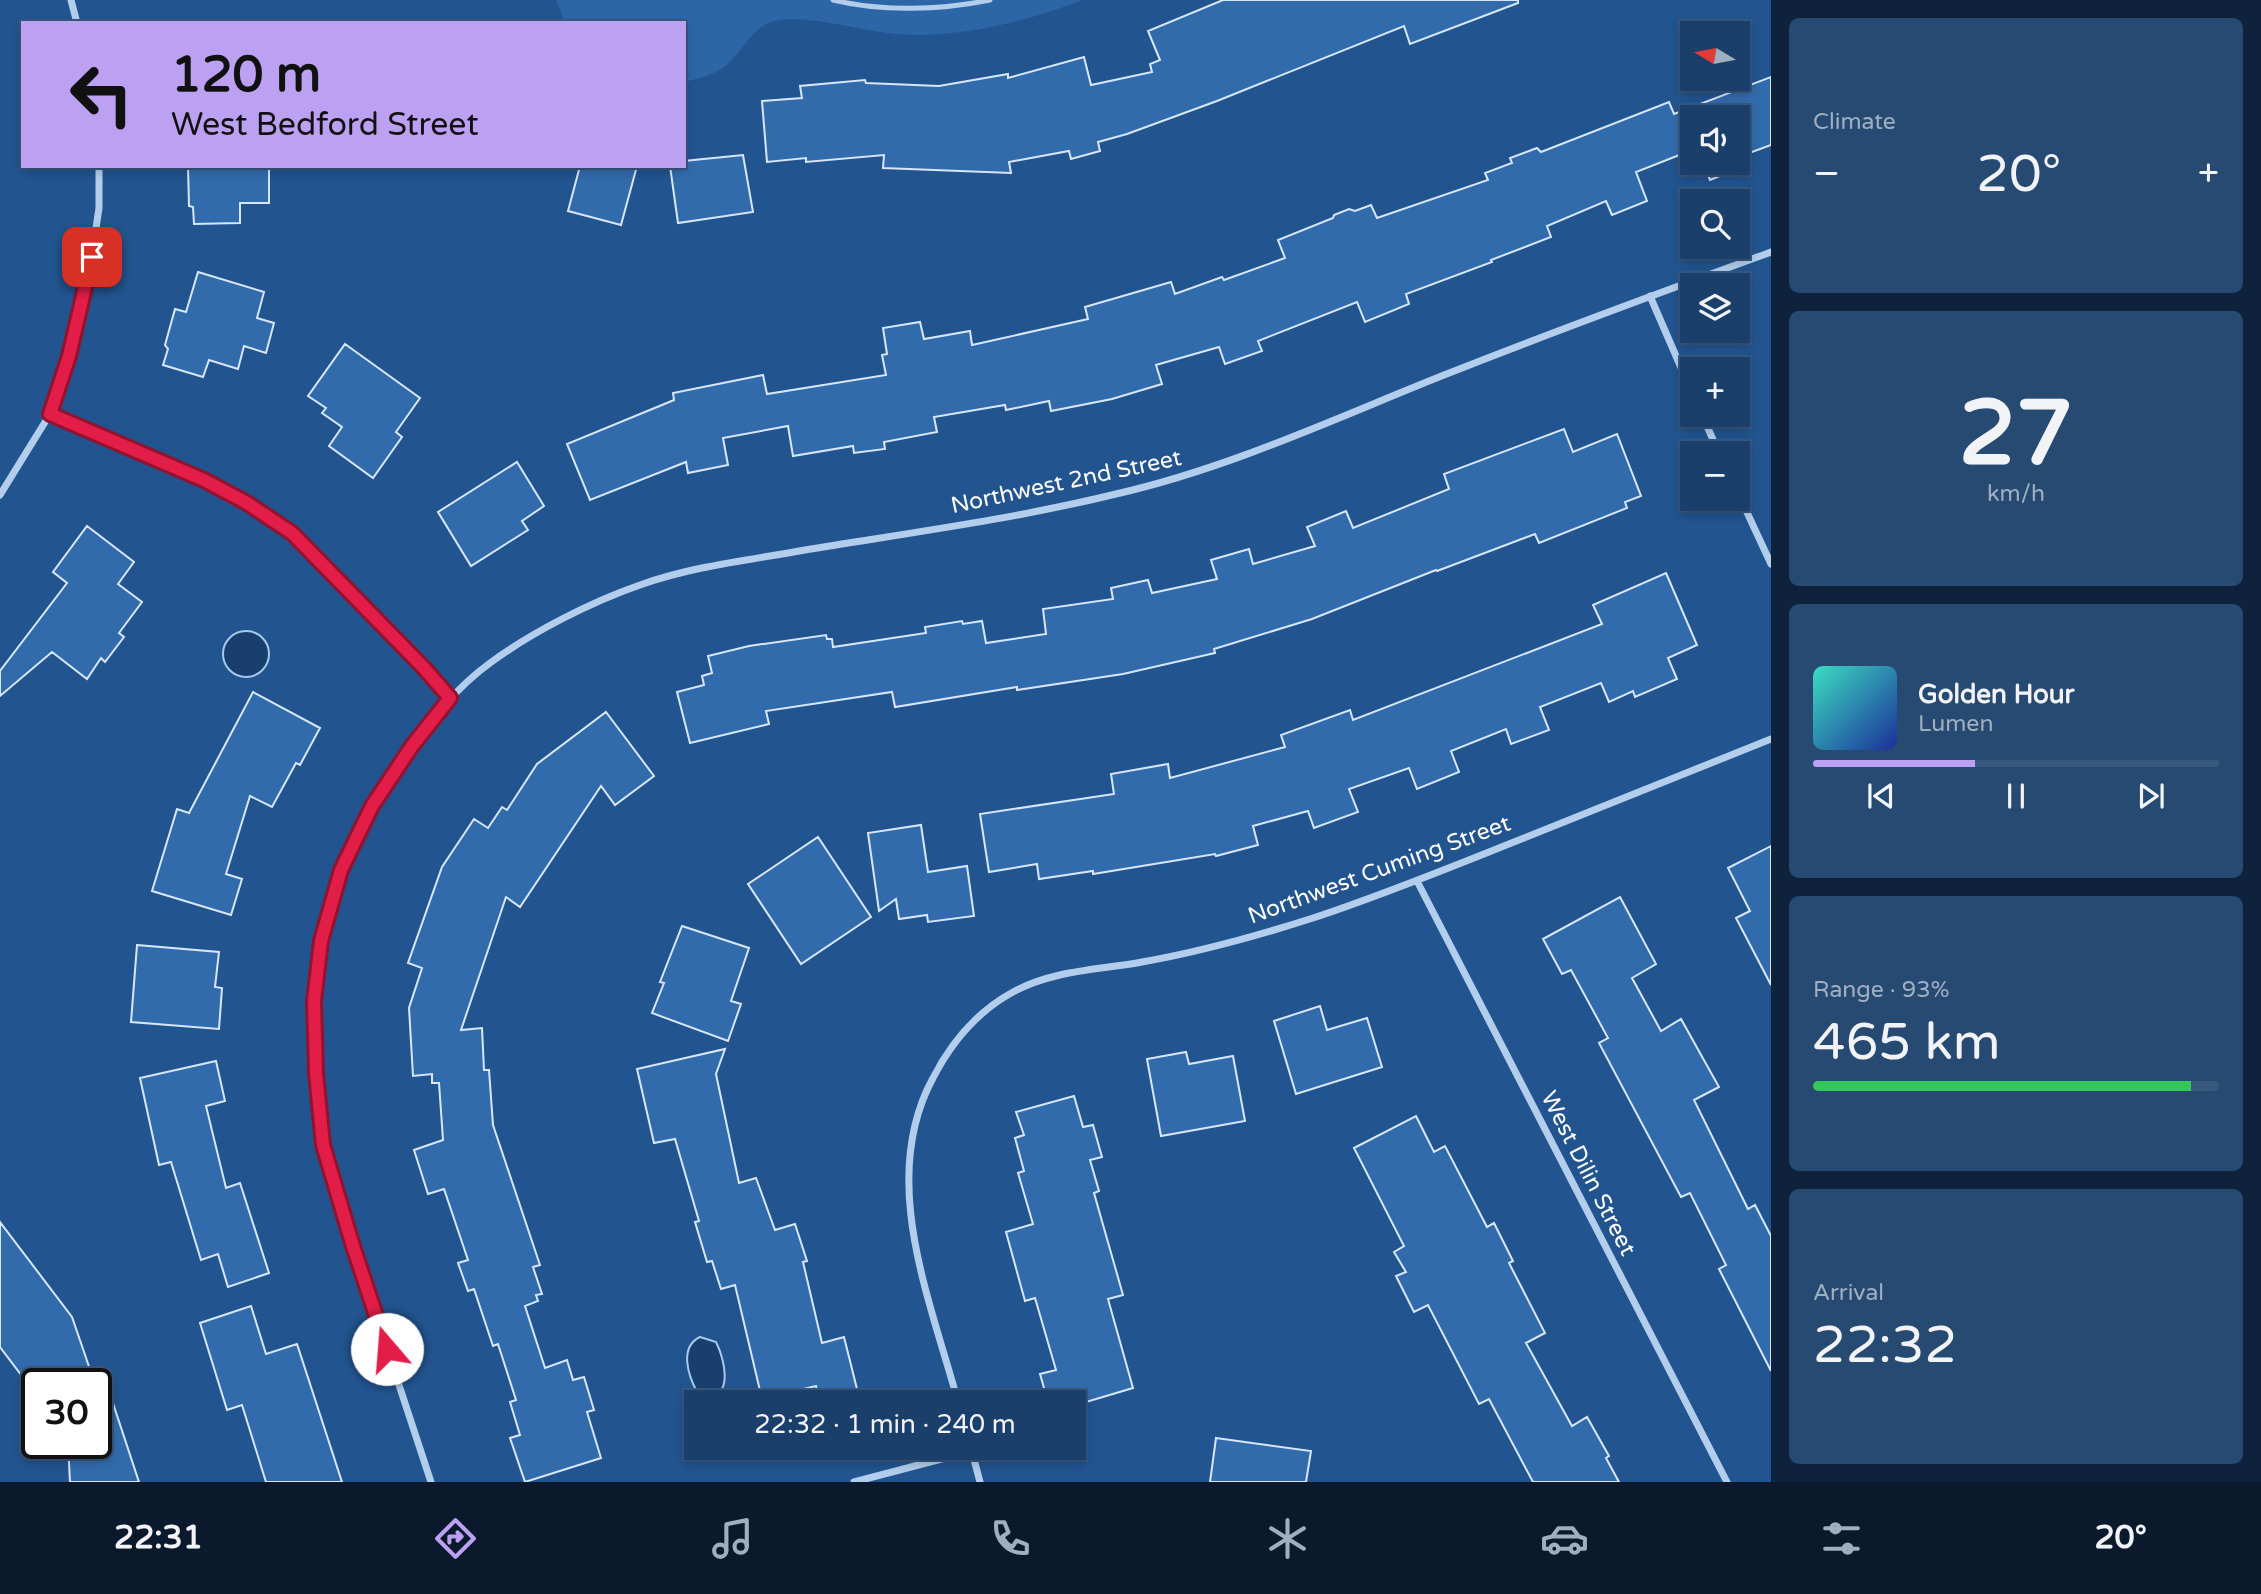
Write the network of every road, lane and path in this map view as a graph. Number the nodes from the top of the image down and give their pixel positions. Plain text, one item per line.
1 (71, 0) edge
2 (833, 0) edge
3 (990, 0) edge
4 (76, 21) edge
5 (99, 168) edge
6 (1771, 252) edge
7 (1650, 296) junction
8 (1680, 365) edge
9 (50, 414) junction
10 (0, 495) edge
11 (1746, 511) edge
12 (1771, 564) edge
13 (450, 698) junction
14 (1771, 739) edge
15 (1417, 881) junction
16 (955, 1390) edge
17 (932, 1460) edge
18 (974, 1460) edge
19 (431, 1482) edge
20 (854, 1482) edge
21 (980, 1482) edge
22 (1727, 1482) edge

1 - 4 street
2 - 3 lane
5 - 9 street
6 - 7 street, Northwest 2nd Street
7 - 8 street
7 - 13 street, Northwest 2nd Street
9 - 10 street
9 - 13 street
11 - 12 street
13 - 19 street, Northwest 2nd Street
14 - 15 street, Northwest Cuming Street
15 - 16 street, Northwest Cuming Street
15 - 22 street, West Dilin Street
17 - 20 street
18 - 21 street

